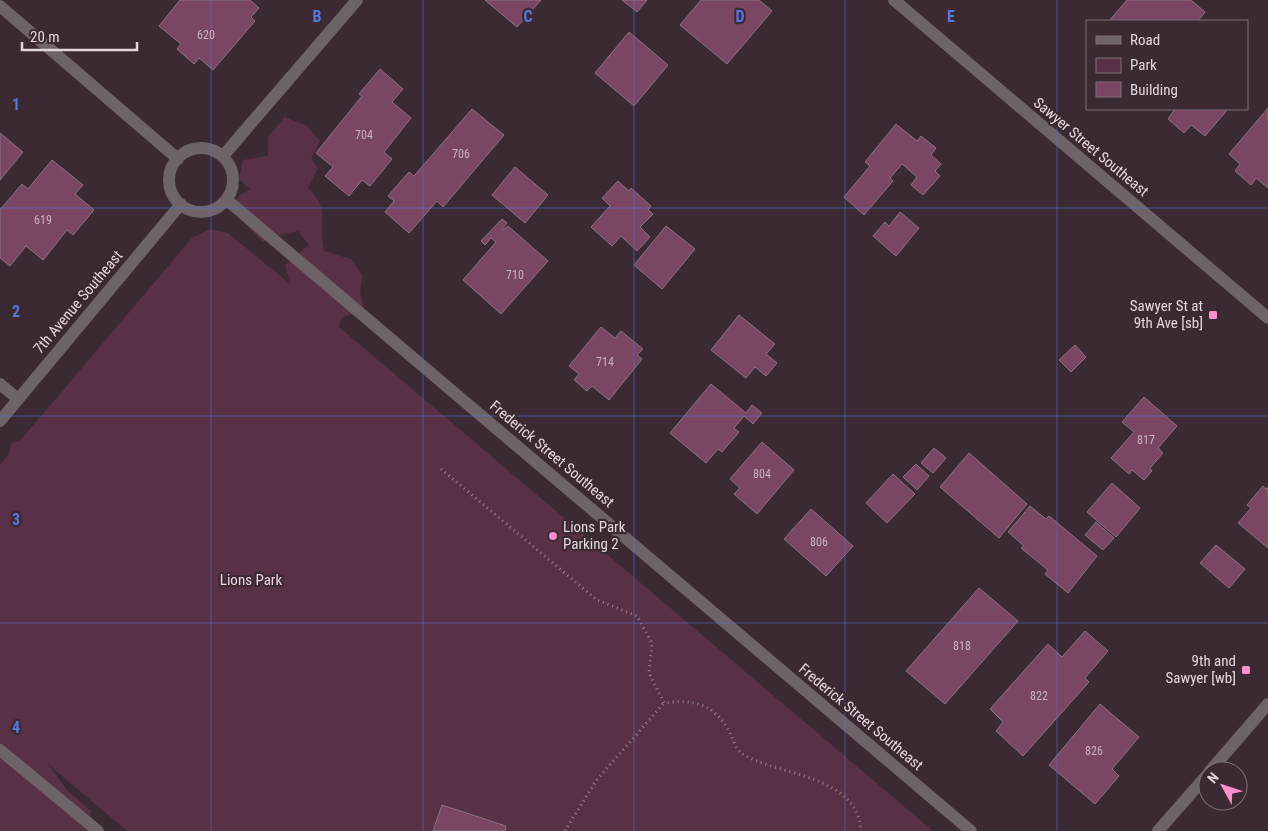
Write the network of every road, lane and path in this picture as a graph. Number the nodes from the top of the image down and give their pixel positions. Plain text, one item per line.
1 (357, 0) edge
2 (894, 0) edge
3 (0, 6) edge
4 (223, 156) junction
5 (178, 159) junction
6 (227, 200) junction
7 (182, 204) junction
8 (1268, 318) edge
9 (0, 384) edge
10 (18, 399) junction
11 (0, 421) edge
12 (441, 469) dead end
13 (664, 703) junction
14 (1268, 704) edge
15 (0, 750) edge
16 (1219, 761) edge
17 (1198, 785) edge
18 (98, 831) edge
19 (565, 831) edge
20 (861, 831) edge
21 (970, 831) edge
22 (1158, 831) edge

1 - 4 street
2 - 8 street, Sawyer Street Southeast
3 - 5 street
4 - 5 street
4 - 6 street
5 - 7 street
6 - 7 street
6 - 21 street, Frederick Street Southeast
7 - 10 street, 7th Avenue Southeast
9 - 10 street
10 - 11 street, 7th Avenue Southeast
12 - 13 path
13 - 19 path
13 - 20 path
14 - 16 street
15 - 18 street
17 - 22 street

